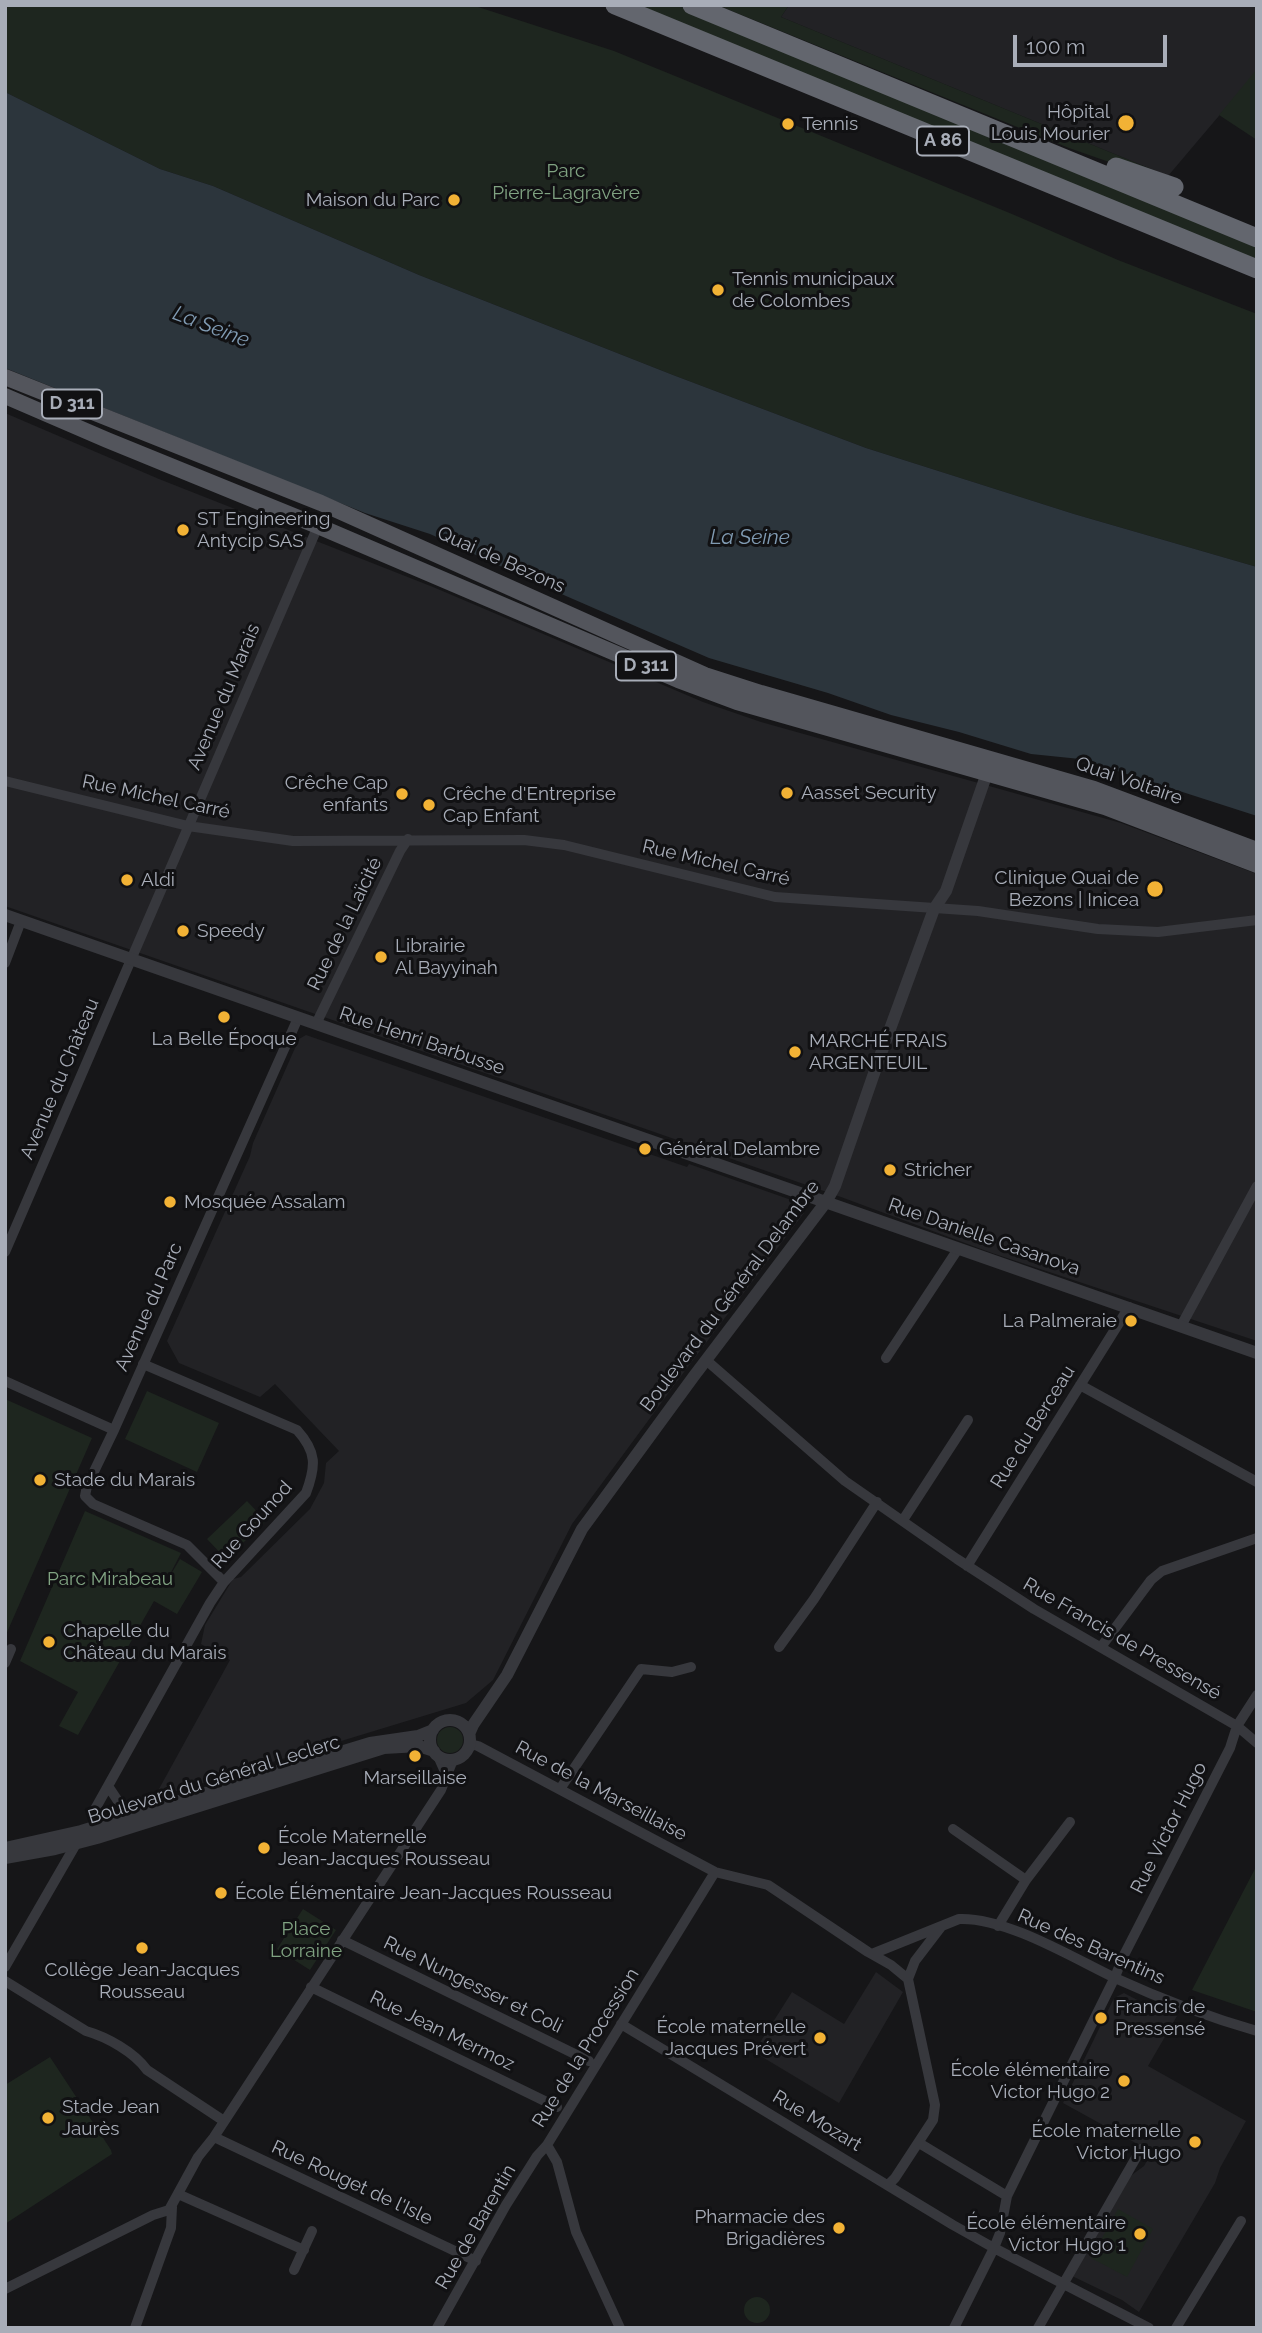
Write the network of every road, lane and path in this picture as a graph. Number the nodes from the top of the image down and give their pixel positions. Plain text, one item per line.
1 (615, 5) edge
2 (692, 5) edge
3 (1070, 161) junction
4 (1174, 187) dead end
5 (1257, 238) edge
6 (1257, 269) edge
7 (5, 377) edge
8 (5, 396) edge
9 (5, 408) edge
10 (297, 493) junction
11 (254, 499) junction
12 (363, 522) junction
13 (318, 526) junction
14 (987, 765) junction
15 (5, 781) edge
16 (188, 826) junction
17 (408, 839) junction
18 (1257, 850) edge
19 (1257, 865) edge
20 (934, 909) junction
21 (5, 915) edge
22 (1257, 920) edge
23 (20, 921) junction
24 (131, 960) junction
25 (5, 963) edge
26 (298, 1018) junction
27 (316, 1024) junction
28 (1257, 1186) edge
29 (826, 1202) junction
30 (958, 1249) junction
31 (5, 1252) edge
32 (1129, 1307) junction
33 (1181, 1326) junction
34 (1257, 1353) edge
35 (886, 1358) dead end
36 (706, 1360) junction
37 (143, 1364) junction
38 (5, 1381) edge
39 (1080, 1385) junction
40 (968, 1420) dead end
41 (114, 1430) junction
42 (1257, 1482) edge
43 (877, 1502) junction
44 (903, 1520) junction
45 (1257, 1538) edge
46 (967, 1566) junction
47 (224, 1582) junction
48 (779, 1647) dead end
49 (1101, 1647) junction
50 (11, 1649) dead end
51 (5, 1663) edge
52 (691, 1667) dead end
53 (1257, 1695) edge
54 (492, 1697) junction
55 (457, 1721) junction
56 (1237, 1726) junction
57 (433, 1730) junction
58 (470, 1739) junction
59 (1257, 1743) edge
60 (436, 1753) junction
61 (453, 1759) junction
62 (446, 1774) junction
63 (108, 1786) junction
64 (560, 1789) junction
65 (94, 1811) dead end
66 (132, 1816) junction
67 (1070, 1822) dead end
68 (953, 1829) dead end
69 (76, 1844) junction
70 (5, 1848) edge
71 (5, 1858) edge
72 (715, 1872) junction
73 (1026, 1880) junction
74 (998, 1926) junction
75 (941, 1927) junction
76 (342, 1940) junction
77 (872, 1954) junction
78 (5, 1967) edge
79 (1115, 1978) junction
80 (908, 1979) junction
81 (5, 1981) edge
82 (311, 1987) junction
83 (621, 2024) junction
84 (1257, 2031) edge
85 (592, 2063) junction
86 (561, 2110) junction
87 (224, 2120) junction
88 (214, 2137) junction
89 (919, 2143) junction
90 (547, 2145) junction
91 (1141, 2150) dead end
92 (888, 2185) junction
93 (177, 2194) junction
94 (1007, 2196) junction
95 (172, 2207) junction
96 (1241, 2221) dead end
97 (312, 2231) dead end
98 (994, 2248) junction
99 (303, 2250) junction
100 (476, 2261) junction
101 (294, 2270) dead end
102 (1063, 2284) junction
103 (5, 2289) edge
104 (1132, 2324) edge
105 (135, 2328) edge
106 (437, 2328) edge
107 (620, 2328) edge
108 (954, 2328) edge
109 (1038, 2328) edge
110 (1149, 2328) edge
111 (1176, 2328) edge

1 - 6 highway, A 86
2 - 3 highway, A 86
3 - 4 highway
3 - 5 highway, A 86
7 - 10 main road, Quai de Bezons / D 311
8 - 11 main road, Quai de Bezons / D 311
9 - 11 main road, D 311
10 - 12 main road, Quai de Bezons / D 311
10 - 13 main road
11 - 13 main road, Quai de Bezons / D 311
12 - 13 main road
12 - 14 main road, Quai de Bezons / D 311
13 - 14 main road, Quai de Bezons / D 311
13 - 16 street, Avenue du Marais
14 - 18 main road, Quai Voltaire / D 311
14 - 19 main road, Quai Voltaire / D 311
14 - 20 street, Boulevard du Général Delambre
15 - 16 street, Rue Michel Carré
16 - 17 street, Rue Michel Carré
16 - 24 street, Avenue du Marais
17 - 20 street, Rue Michel Carré
17 - 27 street, Rue de la Laïcité
20 - 22 street, Rue Michel Carré
20 - 29 street, Boulevard du Général Delambre
21 - 23 street, Rue Henri Barbusse
23 - 24 street, Rue Henri Barbusse
23 - 25 street
24 - 26 street, Rue Henri Barbusse
24 - 31 street, Avenue du Château
26 - 27 street, Rue Henri Barbusse
26 - 37 street, Avenue du Parc
27 - 29 street, Rue Henri Barbusse
28 - 33 street
29 - 30 street, Rue Danielle Casanova
29 - 36 street, Boulevard du Général Delambre
30 - 32 street, Rue Danielle Casanova
30 - 35 street
32 - 33 street, Rue Danielle Casanova
32 - 39 street, Rue du Berceau
33 - 34 street, Rue Danielle Casanova
36 - 43 street, Rue Francis de Pressensé
36 - 54 street, Boulevard du Général Delambre
37 - 41 street, Avenue du Parc
37 - 47 street, Rue Gounod
38 - 41 street
39 - 42 street
39 - 46 street, Rue du Berceau
40 - 44 street
41 - 47 street, Avenue du Parc
43 - 44 street, Rue Francis de Pressensé
43 - 48 street
44 - 46 street, Rue Francis de Pressensé
45 - 49 street
46 - 49 street, Rue Francis de Pressensé
47 - 63 street, Rue Gounod
49 - 56 street, Rue Francis de Pressensé
50 - 51 street
52 - 64 street
53 - 56 street, Rue Victor Hugo
54 - 55 street, Boulevard du Général Delambre
54 - 58 street, Boulevard du Général Delambre
55 - 57 street
55 - 58 street
56 - 59 street, Rue Francis de Pressensé
56 - 79 street, Rue Victor Hugo
57 - 60 street
57 - 66 street, Boulevard du Général Leclerc
58 - 61 street
58 - 64 street, Rue de la Marseillaise
60 - 61 street
60 - 62 street
60 - 69 street, Boulevard du Général Leclerc
61 - 62 street
62 - 76 street
63 - 65 street, Rue Gounod
63 - 66 street
64 - 72 street, Rue de la Marseillaise
66 - 70 street, Boulevard du Général Leclerc
67 - 73 street
68 - 73 street
69 - 71 street, Boulevard du Général Leclerc
69 - 78 street
72 - 77 street, Rue de la Marseillaise
72 - 83 street, Rue de la Procession
73 - 74 street
74 - 75 street, Rue des Barentins
74 - 79 street, Rue des Barentins
75 - 77 street, Rue des Barentins
75 - 80 street
76 - 82 street
76 - 85 street, Rue Nungesser et Coli
77 - 80 street, Rue de la Marseillaise
79 - 84 street, Rue des Barentins
79 - 94 street, Rue Victor Hugo
80 - 89 street
81 - 87 street
82 - 86 street, Rue Jean Mermoz
82 - 87 street
83 - 85 street, Rue de la Procession
83 - 92 street, Rue Mozart
85 - 86 street, Rue de la Procession
86 - 90 street, Rue de la Procession
87 - 88 street
88 - 93 street
88 - 100 street, Rue Rouget de l'Isle
89 - 92 street
89 - 94 street
90 - 100 street, Rue de Barentin
90 - 107 street, Rue de la Procession
91 - 102 street
92 - 98 street, Rue Mozart
93 - 95 street
93 - 99 street
94 - 98 street, Rue Victor Hugo
95 - 103 street
95 - 105 street
96 - 111 street
97 - 99 street
98 - 102 street, Rue Mozart
98 - 108 street, Rue Victor Hugo
99 - 101 street
100 - 106 street, Rue de Barentin
102 - 104 street, Rue Mozart
102 - 109 street
104 - 110 street, Rue Mozart

